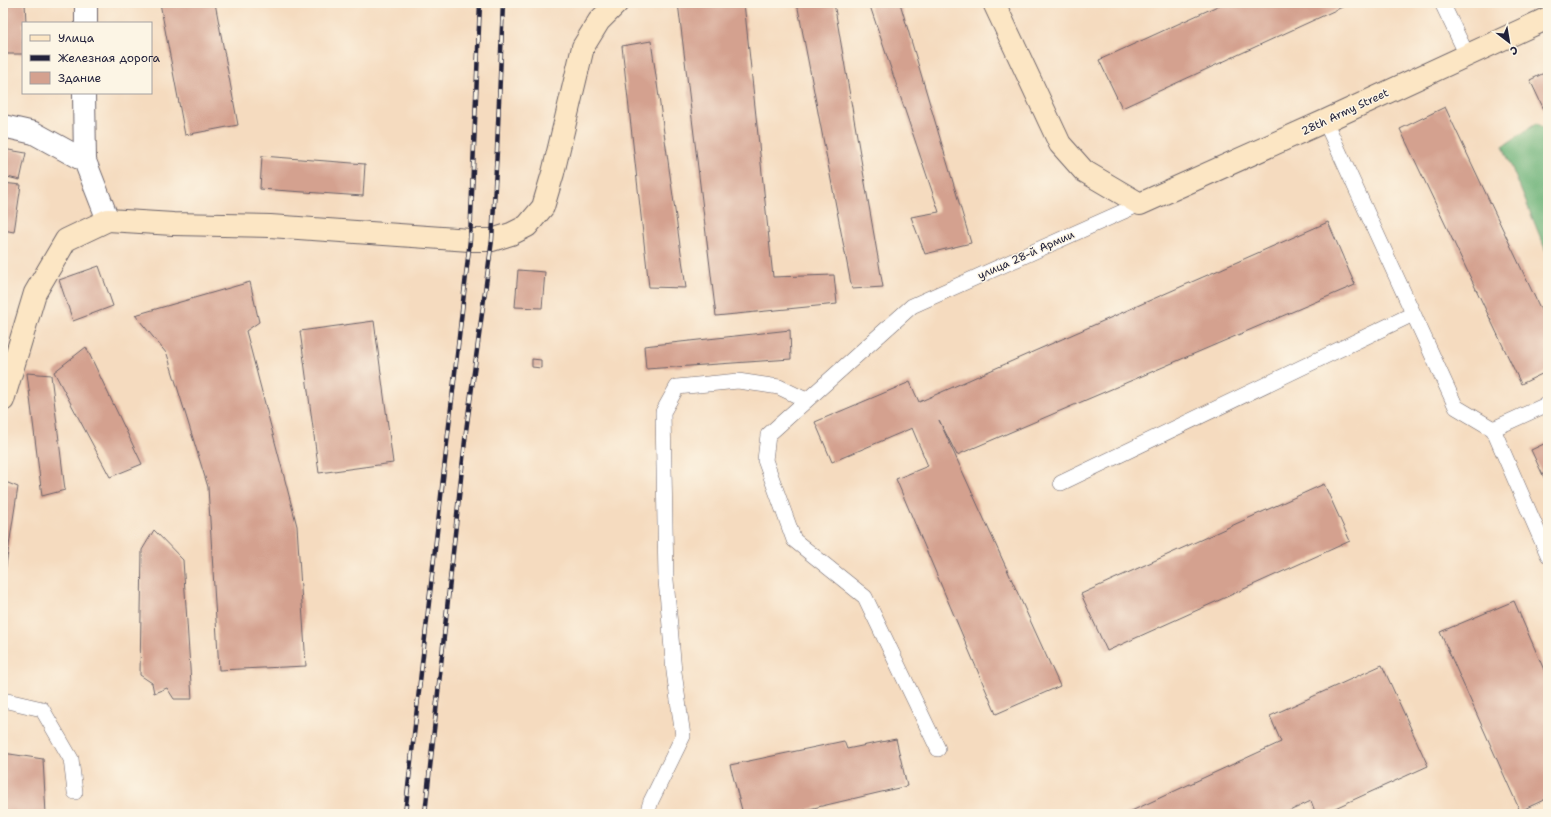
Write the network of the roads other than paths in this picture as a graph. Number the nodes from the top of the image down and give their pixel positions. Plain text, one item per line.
1 (86, 3) edge
2 (617, 3) edge
3 (994, 3) edge
4 (1442, 3) edge
5 (1548, 18) edge
6 (86, 22) edge
7 (1467, 55) junction
8 (84, 94) edge
9 (1325, 121) junction
10 (3, 126) edge
11 (85, 161) junction
12 (1140, 204) junction
13 (108, 220) junction
14 (1413, 314) junction
15 (3, 400) edge
16 (806, 400) junction
17 (1548, 404) edge
18 (1493, 429) junction
19 (1061, 483) dead end
20 (1548, 555) edge
21 (3, 700) edge
22 (938, 749) dead end
23 (75, 792) dead end
24 (647, 814) edge

1 - 6 street
2 - 13 main road
3 - 12 main road
4 - 7 lane
5 - 7 main road, 28th Army Street
7 - 9 main road, 28th Army Street
8 - 11 street
9 - 12 main road, 28th Army Street
9 - 14 lane
10 - 11 street
11 - 13 street
12 - 16 lane, улица 28-й Армии
13 - 15 main road
14 - 18 lane
14 - 19 lane
16 - 22 lane, улица 28-й Армии
16 - 24 lane
17 - 18 lane
18 - 20 lane
21 - 23 lane

